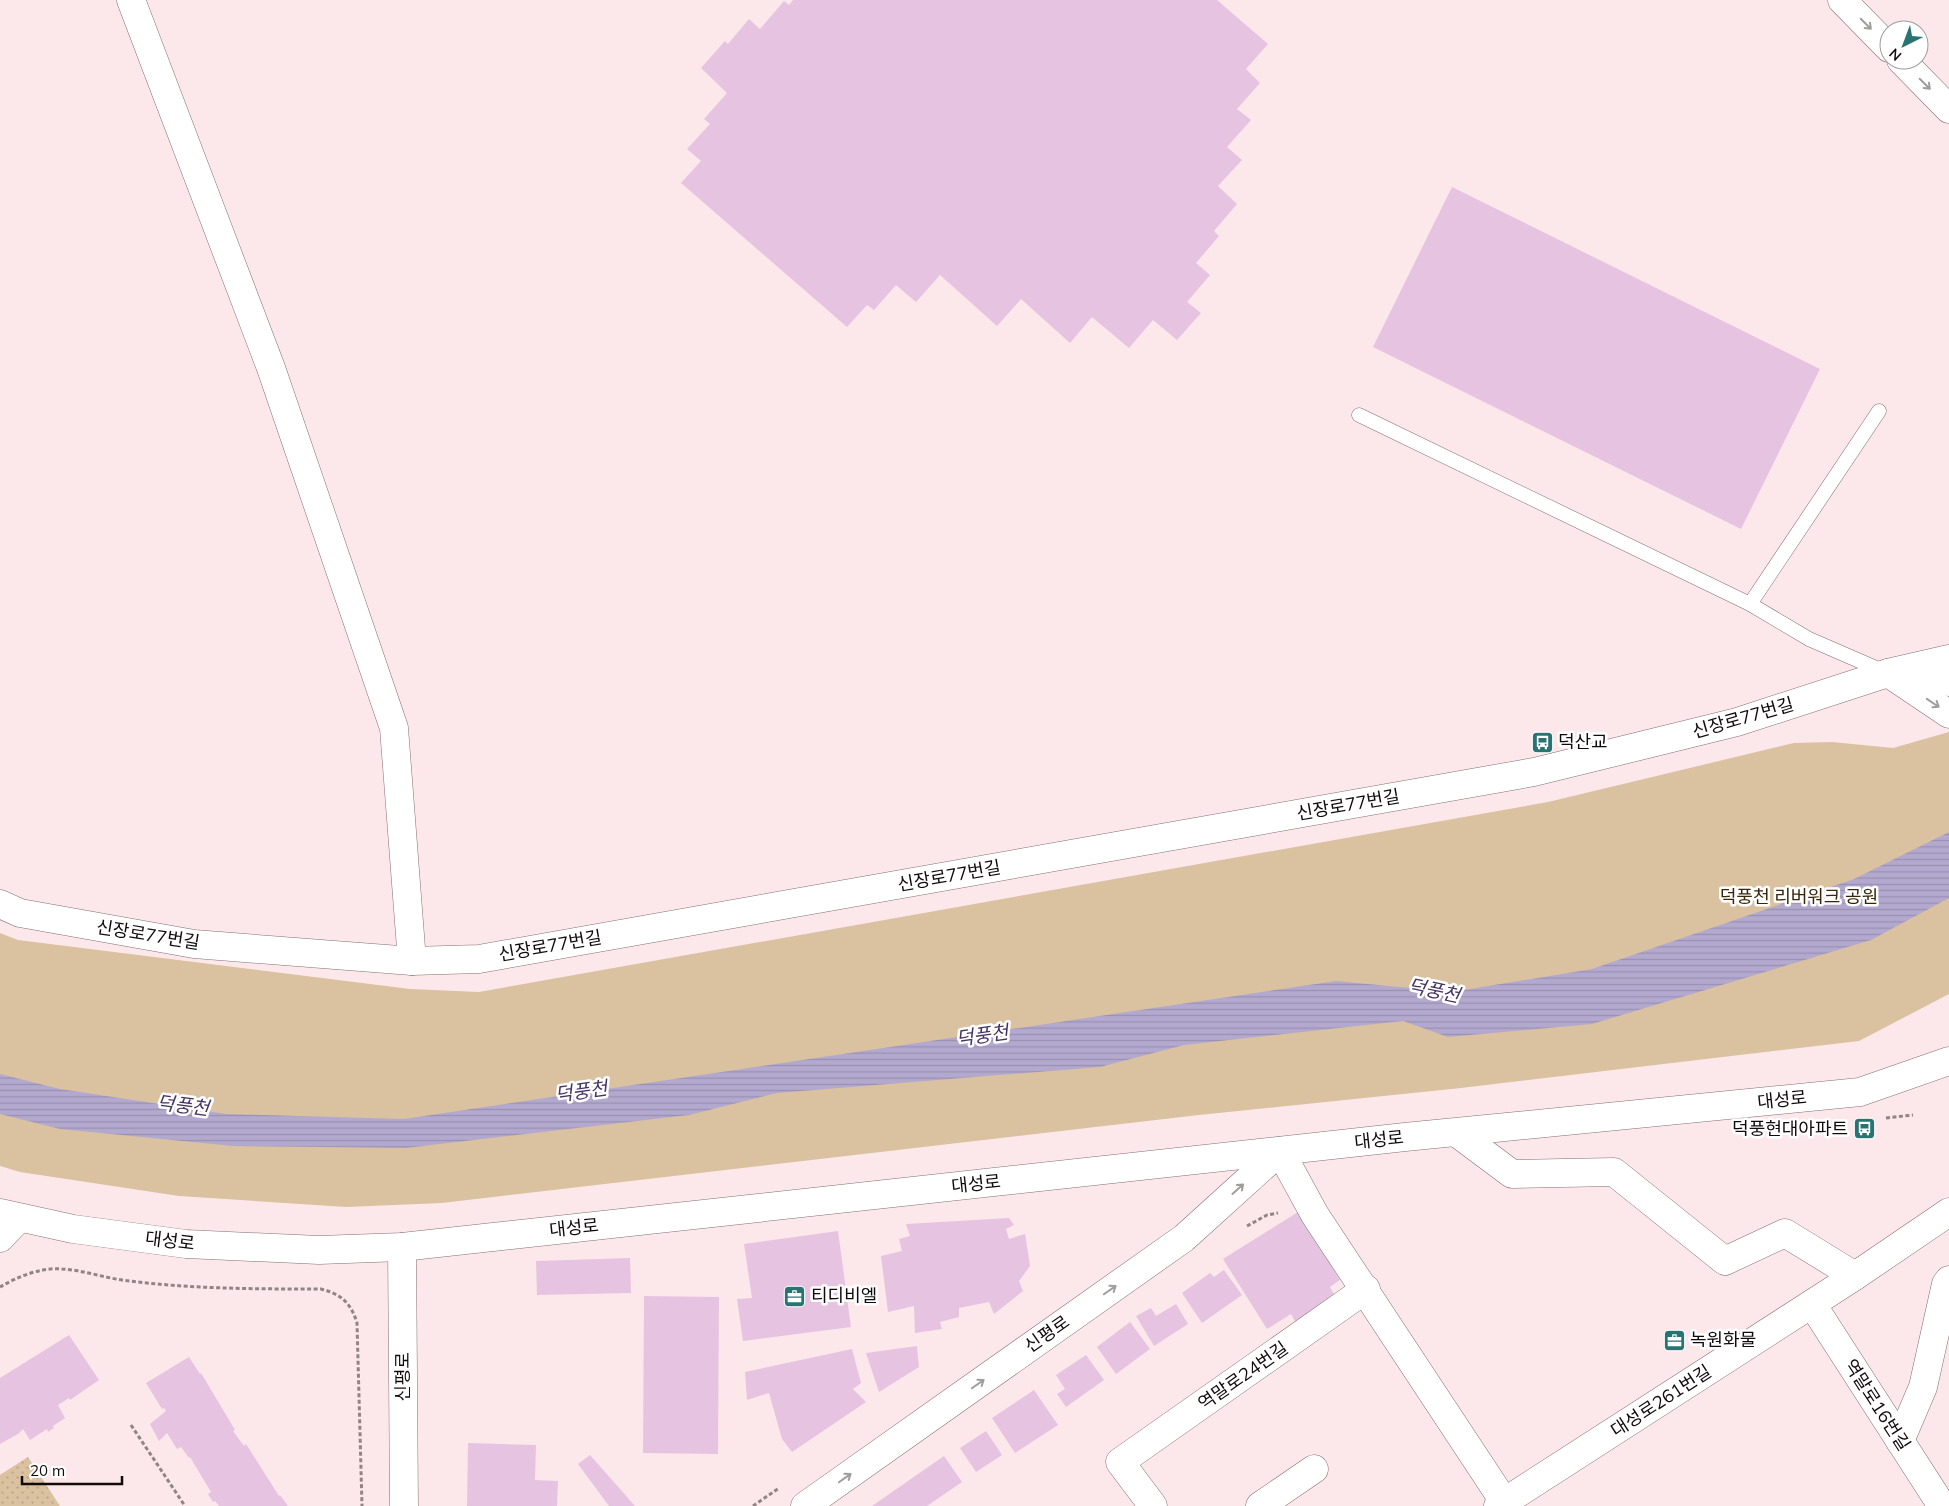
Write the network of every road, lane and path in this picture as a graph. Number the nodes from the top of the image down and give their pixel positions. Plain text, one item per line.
1 (131, 0) edge
2 (1842, 0) edge
3 (1879, 38) edge
4 (1911, 70) edge
5 (1949, 109) edge
6 (1879, 411) dead end
7 (1359, 415) dead end
8 (1750, 604) junction
9 (1949, 659) edge
10 (1888, 673) junction
11 (1949, 682) edge
12 (1949, 714) edge
13 (0, 904) edge
14 (412, 961) junction
15 (1949, 1061) edge
16 (1457, 1133) junction
17 (1280, 1151) junction
18 (1949, 1212) edge
19 (9, 1216) edge
20 (0, 1238) edge
21 (402, 1247) junction
22 (1855, 1276) junction
23 (1949, 1280) edge
24 (0, 1287) edge
25 (1366, 1289) junction
26 (1812, 1304) junction
27 (131, 1425) dead end
28 (1900, 1441) junction
29 (1314, 1469) dead end
30 (1936, 1502) edge
31 (1503, 1505) edge
32 (185, 1506) edge
33 (362, 1506) edge
34 (404, 1506) edge
35 (806, 1506) edge
36 (1153, 1506) edge
37 (1260, 1506) edge

1 - 14 main road
2 -> 3 main road
4 -> 5 main road
6 - 8 lane
7 - 8 lane
8 - 10 lane
9 - 10 main road, 신장로77번길
10 - 11 main road
10 -> 12 main road
10 - 14 main road, 신장로77번길
13 - 14 main road, 신장로77번길
15 - 16 main road, 대성로
16 - 17 main road, 대성로
16 - 22 main road
17 - 21 main road, 대성로
17 - 25 main road
35 -> 17 main road, 신평로
18 - 22 main road, 대성로261번길
19 - 20 main road
19 - 21 main road, 대성로
21 - 34 main road, 신평로
22 - 26 main road, 대성로261번길
23 - 28 main road
24 - 33 path
25 - 31 main road
25 - 36 main road, 역말로24번길
26 - 28 main road, 역말로16번길
26 - 31 main road, 대성로261번길
27 - 32 path
28 - 30 main road, 역말로16번길
29 - 37 main road

